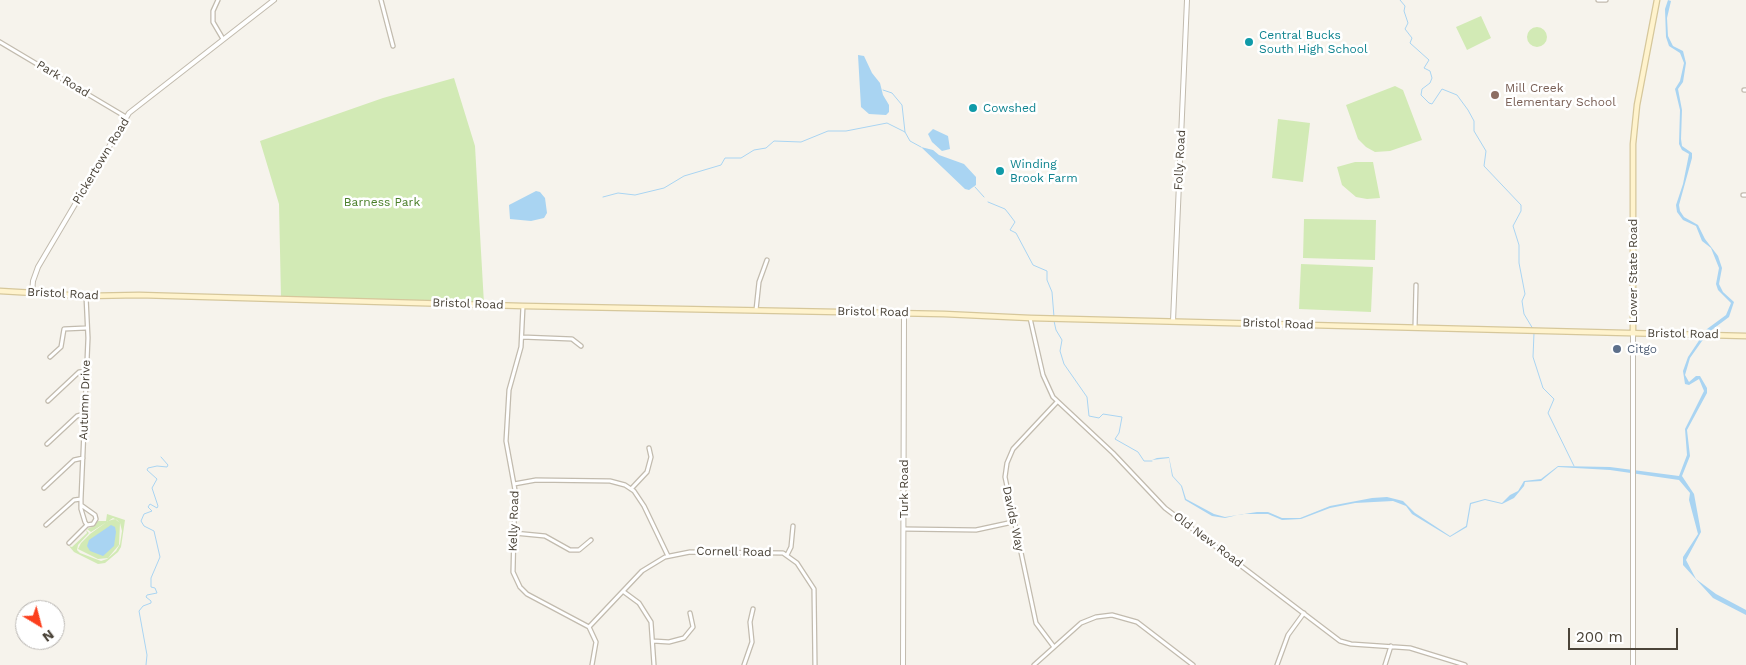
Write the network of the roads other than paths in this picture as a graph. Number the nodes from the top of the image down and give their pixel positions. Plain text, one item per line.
1 (218, 0) edge
2 (274, 0) edge
3 (381, 0) edge
4 (1187, 0) edge
5 (1598, 0) edge
6 (1606, 0) edge
7 (1656, 0) edge
8 (223, 39) junction
9 (0, 42) edge
10 (393, 46) dead end
11 (126, 117) junction
12 (767, 260) dead end
13 (1416, 285) dead end
14 (0, 291) edge
15 (32, 293) junction
16 (86, 296) junction
17 (523, 306) junction
18 (756, 310) junction
19 (904, 313) junction
20 (1030, 318) junction
21 (1172, 321) junction
22 (1415, 327) junction
23 (86, 328) junction
24 (1633, 333) junction
25 (1746, 336) edge
26 (522, 337) junction
27 (581, 346) dead end
28 (50, 357) dead end
29 (86, 371) junction
30 (48, 400) dead end
31 (1057, 402) junction
32 (84, 414) junction
33 (46, 444) dead end
34 (649, 448) dead end
35 (82, 458) junction
36 (514, 484) junction
37 (44, 488) dead end
38 (631, 488) junction
39 (81, 499) junction
40 (81, 505) junction
41 (1013, 522) junction
42 (46, 525) dead end
43 (87, 525) junction
44 (793, 526) dead end
45 (904, 529) junction
46 (514, 532) junction
47 (591, 540) dead end
48 (69, 543) dead end
49 (788, 555) junction
50 (668, 556) junction
51 (624, 592) junction
52 (753, 609) dead end
53 (1304, 613) junction
54 (690, 614) dead end
55 (589, 627) junction
56 (653, 640) junction
57 (1391, 646) junction
58 (1054, 647) junction
59 (592, 665) edge
60 (654, 665) edge
61 (744, 665) edge
62 (815, 665) edge
63 (903, 665) edge
64 (1034, 665) edge
65 (1193, 665) edge
66 (1277, 665) edge
67 (1385, 665) edge
68 (1465, 665) edge
69 (1632, 665) edge

1 - 8 street
2 - 8 street, Pickertown Road
3 - 10 street
4 - 21 street, Folly Road
5 - 6 street
7 - 24 main road, Lower State Road
8 - 11 street, Pickertown Road
9 - 11 street, Park Road
11 - 15 street, Pickertown Road
12 - 18 street
13 - 22 street
14 - 15 main road, Bristol Road
15 - 16 main road, Bristol Road
16 - 17 main road, Bristol Road
16 - 23 street, Autumn Drive
17 - 18 main road, Bristol Road
17 - 26 street, Kelly Road
18 - 19 main road, Bristol Road
19 - 20 main road, Bristol Road
19 - 45 street, Turk Road
20 - 21 main road, Bristol Road
20 - 31 street, Old New Road
21 - 22 main road, Bristol Road
22 - 24 main road, Bristol Road
23 - 28 street
23 - 29 street, Autumn Drive
24 - 25 main road, Bristol Road
24 - 69 street, Lower State Road
26 - 27 street
26 - 36 street, Kelly Road
29 - 30 street
29 - 32 street, Autumn Drive
31 - 41 street, Davids Way
31 - 53 street, Old New Road
32 - 33 street
32 - 35 street, Autumn Drive
34 - 38 street
35 - 37 street
35 - 39 street, Autumn Drive
36 - 38 street
36 - 46 street, Kelly Road
38 - 50 street
39 - 40 street, Autumn Drive
39 - 42 street
40 - 43 street, Autumn Drive
40 - 43 street
41 - 45 street
41 - 58 street, Davids Way
43 - 48 street
44 - 49 street
45 - 63 street, Turk Road
46 - 47 street
46 - 55 street, Kelly Road
49 - 50 street, Cornell Road
49 - 62 street, Cornell Road
50 - 51 street, Cornell Road
51 - 55 street, Cornell Road
51 - 56 street
52 - 61 street
53 - 57 street, Old New Road
53 - 66 street
54 - 56 street
55 - 59 street
56 - 60 street
57 - 67 street
57 - 68 street, Old New Road
58 - 64 street
58 - 65 street

